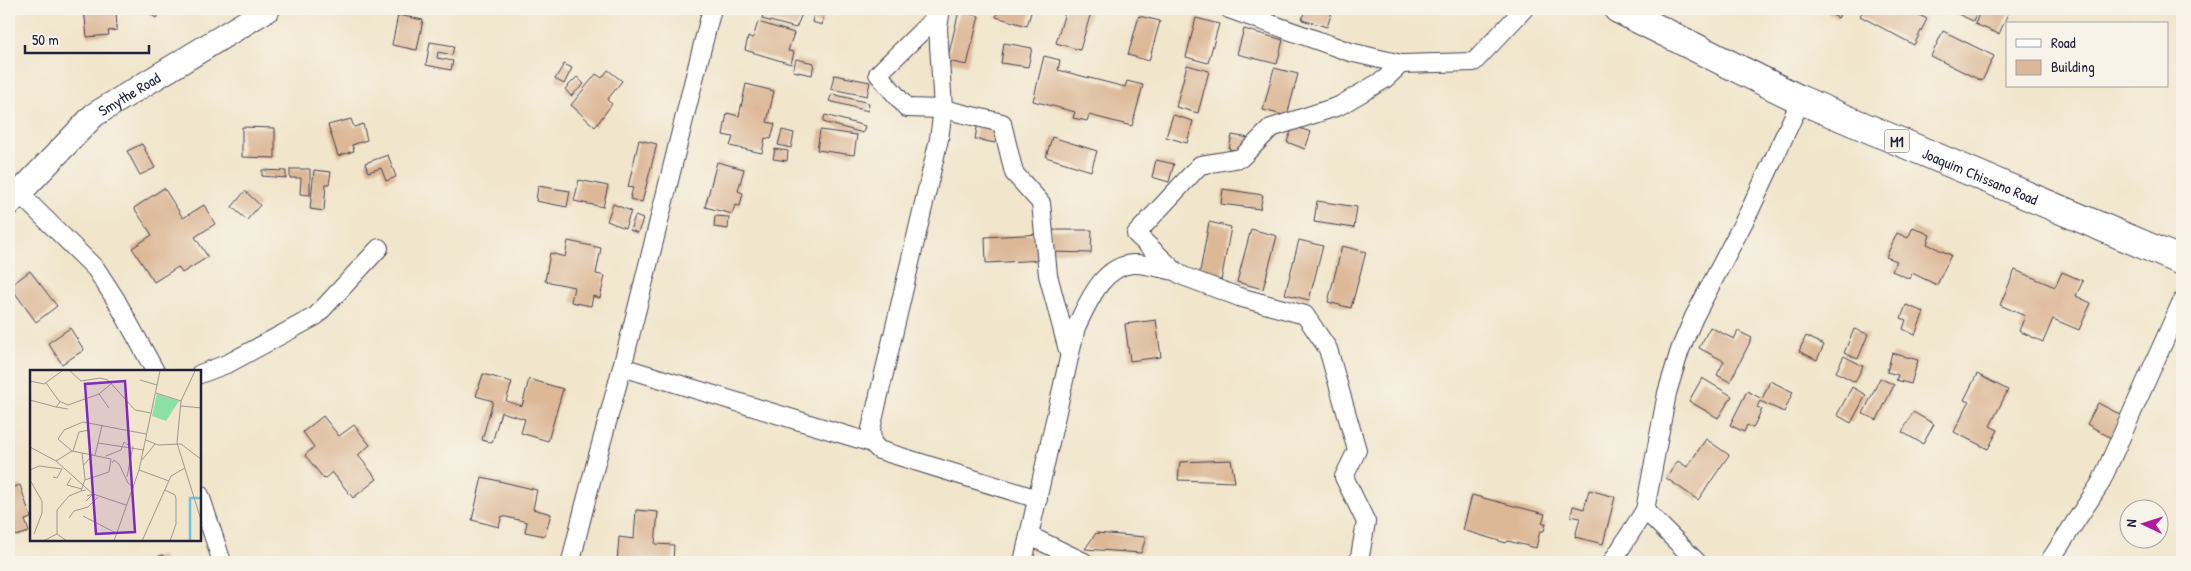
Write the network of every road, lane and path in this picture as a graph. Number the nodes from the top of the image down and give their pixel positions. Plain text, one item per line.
1 (268, 9) edge
2 (712, 9) edge
3 (1229, 9) edge
4 (1524, 9) edge
5 (1618, 9) edge
6 (940, 11) edge
7 (1401, 64) junction
8 (1801, 100) junction
9 (943, 109) junction
10 (14, 198) edge
11 (379, 248) dead end
12 (2182, 261) edge
13 (1175, 271) junction
14 (2182, 301) edge
15 (1069, 354) junction
16 (622, 367) junction
17 (154, 370) edge
18 (201, 374) edge
19 (872, 443) junction
20 (201, 498) edge
21 (1038, 499) junction
22 (1645, 510) junction
23 (1030, 536) junction
24 (222, 562) edge
25 (571, 562) edge
26 (1023, 562) edge
27 (1084, 562) edge
28 (1359, 562) edge
29 (1612, 562) edge
30 (1697, 562) edge
31 (2049, 562) edge

1 - 10 street, Smythe Road
2 - 16 street
3 - 7 street
4 - 7 street
5 - 8 highway, Joaquim Chissano Road / M1
6 - 9 street
6 - 9 street
7 - 13 street
8 - 12 highway, Joaquim Chissano Road / M1
8 - 22 street
9 - 15 street
9 - 19 street
10 - 17 street
11 - 18 street
13 - 15 street
13 - 28 street
14 - 31 street
15 - 21 street
16 - 19 street
16 - 25 street
19 - 21 street
20 - 24 street
21 - 23 street
22 - 29 street
22 - 30 street
23 - 26 street
23 - 27 street

